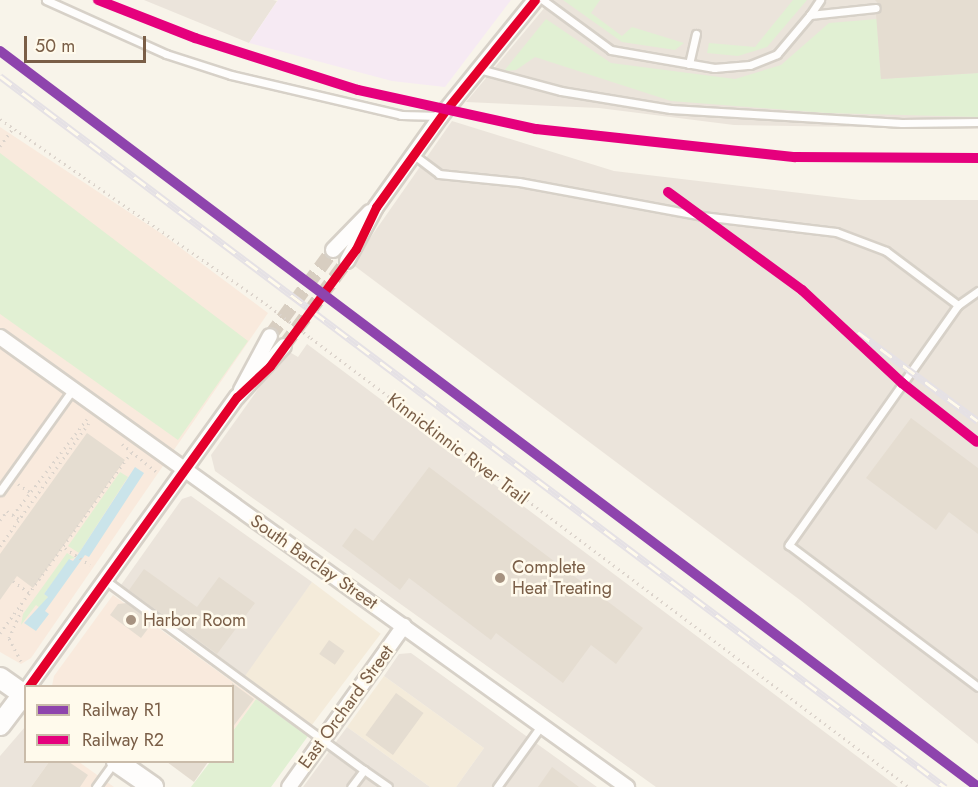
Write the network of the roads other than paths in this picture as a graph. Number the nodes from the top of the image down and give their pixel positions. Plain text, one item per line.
1 (46, 0) edge
2 (535, 0) edge
3 (543, 0) edge
4 (820, 0) edge
5 (876, 8) dead end
6 (810, 15) junction
7 (696, 34) dead end
8 (689, 64) junction
9 (477, 68) junction
10 (441, 116) junction
11 (978, 122) edge
12 (414, 155) junction
13 (376, 207) junction
14 (333, 250) tunnel mouth
15 (347, 261) tunnel mouth
16 (978, 291) edge
17 (958, 305) junction
18 (270, 336) tunnel mouth
19 (0, 337) edge
20 (284, 346) tunnel mouth
21 (73, 389) junction
22 (237, 397) junction
23 (184, 470) junction
24 (0, 491) edge
25 (105, 580) junction
26 (404, 626) junction
27 (0, 678) edge
28 (31, 685) edge
29 (978, 687) edge
30 (24, 691) edge
31 (24, 695) edge
32 (0, 725) edge
33 (542, 725) junction
34 (323, 740) junction
35 (115, 763) edge
36 (117, 763) edge
37 (364, 770) junction
38 (96, 787) edge
39 (153, 787) edge
40 (289, 787) edge
41 (351, 787) edge
42 (388, 787) edge
43 (497, 787) edge
44 (627, 787) edge

1 - 10 lane
2 - 9 street
3 - 8 lane
4 - 6 lane
5 - 6 lane
6 - 8 lane
7 - 8 lane
9 - 10 street
9 - 11 lane
10 - 12 street
12 - 13 street
12 - 17 lane
13 - 14 street
13 - 15 street
16 - 17 lane
17 - 29 lane
18 - 22 street
19 - 21 street, South Barclay Street
20 - 22 street
21 - 23 street, South Barclay Street
21 - 24 lane
22 - 23 street
23 - 25 street
23 - 26 street, South Barclay Street
25 - 28 street
25 - 34 lane
26 - 33 street, South Barclay Street
26 - 34 street, East Orchard Street
27 - 30 main road
31 - 32 main road
33 - 43 lane
33 - 44 street, South Barclay Street
34 - 37 lane
34 - 40 street, East Orchard Street
35 - 38 lane
36 - 39 main road
37 - 41 lane
37 - 42 lane

